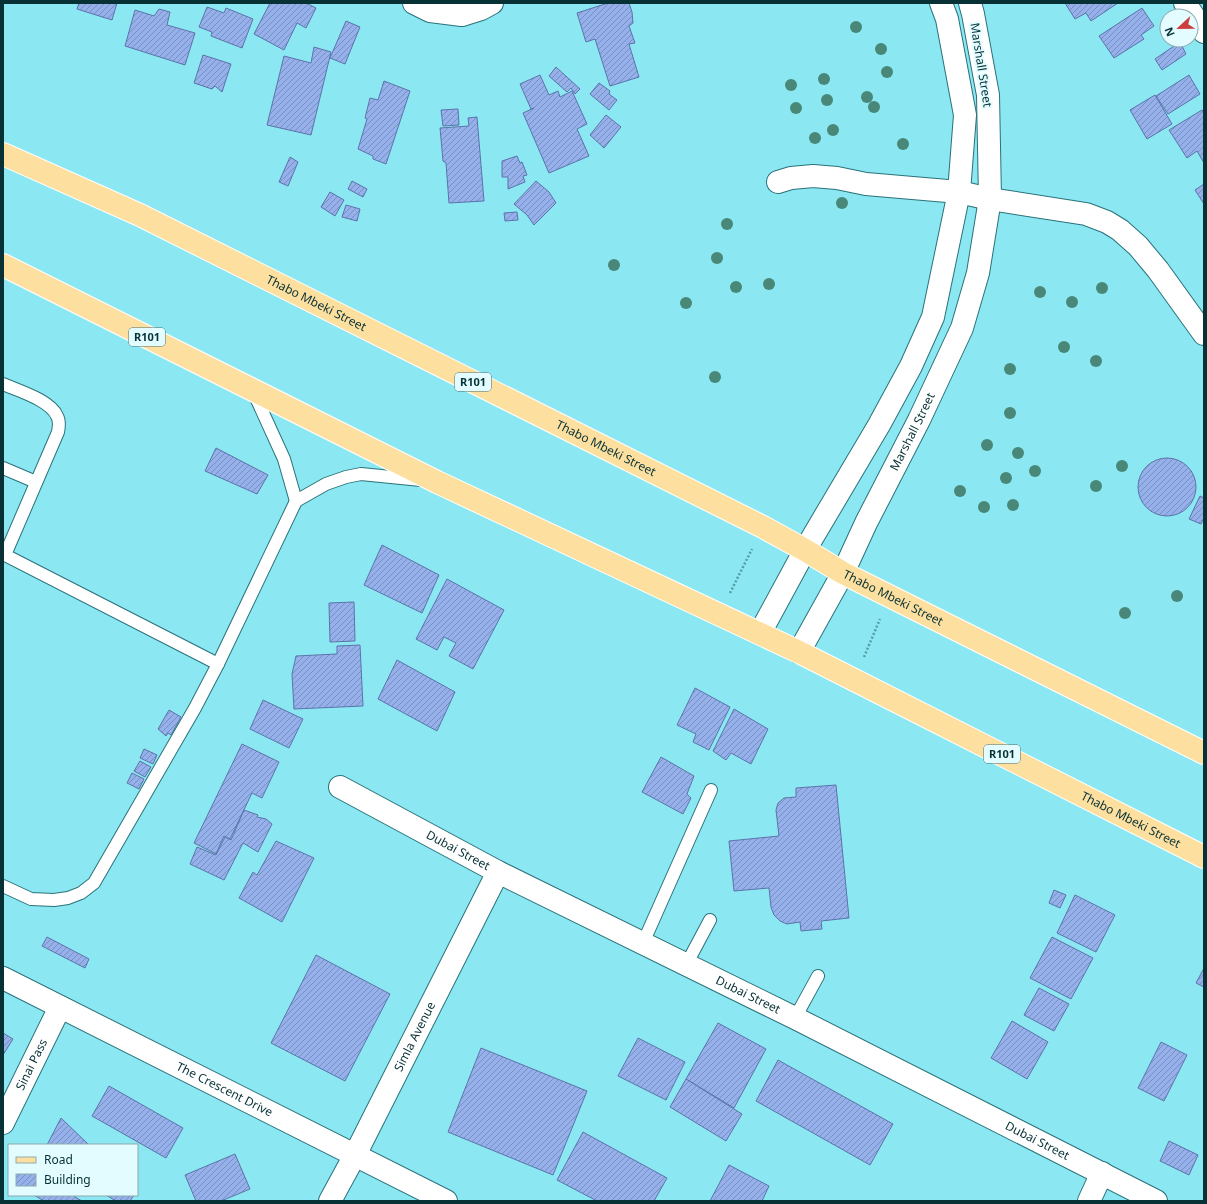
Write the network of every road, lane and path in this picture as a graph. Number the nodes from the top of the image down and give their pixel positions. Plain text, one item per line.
1 (414, 3) edge
2 (492, 3) edge
3 (941, 3) edge
4 (970, 3) edge
5 (1185, 3) edge
6 (1204, 32) edge
7 (3, 154) edge
8 (778, 182) dead end
9 (959, 192) junction
10 (990, 199) junction
11 (3, 265) edge
12 (1204, 334) edge
13 (3, 384) edge
14 (252, 389) junction
15 (3, 468) edge
16 (36, 482) junction
17 (436, 482) junction
18 (296, 501) junction
19 (763, 527) junction
20 (805, 550) junction
21 (4, 554) edge
22 (843, 573) junction
23 (889, 595) junction
24 (719, 615) junction
25 (760, 633) junction
26 (799, 652) junction
27 (218, 664) junction
28 (855, 679) junction
29 (1204, 753) edge
30 (340, 787) dead end
31 (712, 790) dead end
32 (1204, 857) edge
33 (498, 872) junction
34 (3, 886) edge
35 (710, 920) dead end
36 (643, 943) junction
37 (686, 965) junction
38 (818, 976) dead end
39 (3, 978) edge
40 (60, 1007) junction
41 (795, 1018) junction
42 (3, 1123) edge
43 (355, 1155) junction
44 (1102, 1173) junction
45 (330, 1201) edge
46 (446, 1201) edge
47 (1089, 1201) edge
48 (1156, 1201) edge

1 - 2 street
3 - 9 street, Marshall Street
4 - 10 street, Marshall Street
5 - 6 street
7 - 19 main road, Thabo Mbeki Street / R101
8 - 9 street
9 - 10 street
9 - 20 street, Marshall Street
10 - 12 street
10 - 22 street, Marshall Street
11 - 14 main road, Thabo Mbeki Street / R101
13 - 16 lane
14 - 17 main road, Thabo Mbeki Street / R101
14 - 18 lane
15 - 16 lane
16 - 21 lane
17 - 18 lane
17 - 24 main road, Thabo Mbeki Street / R101
18 - 27 lane
19 - 20 main road, Thabo Mbeki Street / R101
19 - 24 path
20 - 22 main road, Thabo Mbeki Street / R101
20 - 25 street, Marshall Street
21 - 27 lane
22 - 23 main road, Thabo Mbeki Street / R101
22 - 26 street, Marshall Street
23 - 28 path
23 - 29 main road, Thabo Mbeki Street / R101
24 - 25 main road, Thabo Mbeki Street / R101
25 - 26 main road, Thabo Mbeki Street / R101
26 - 28 main road, Thabo Mbeki Street / R101
27 - 34 lane
28 - 32 main road, Thabo Mbeki Street / R101
30 - 33 street, Dubai Street
31 - 36 lane
33 - 36 street, Dubai Street
33 - 43 street, Simla Avenue
35 - 37 lane
36 - 37 street, Dubai Street
37 - 41 street, Dubai Street
38 - 41 lane
39 - 40 street, The Crescent Drive
40 - 42 street, Sinai Pass
40 - 43 street, The Crescent Drive
41 - 44 street, Dubai Street
43 - 45 street, Simla Avenue
43 - 46 street, The Crescent Drive
44 - 47 street
44 - 48 street, Dubai Street

